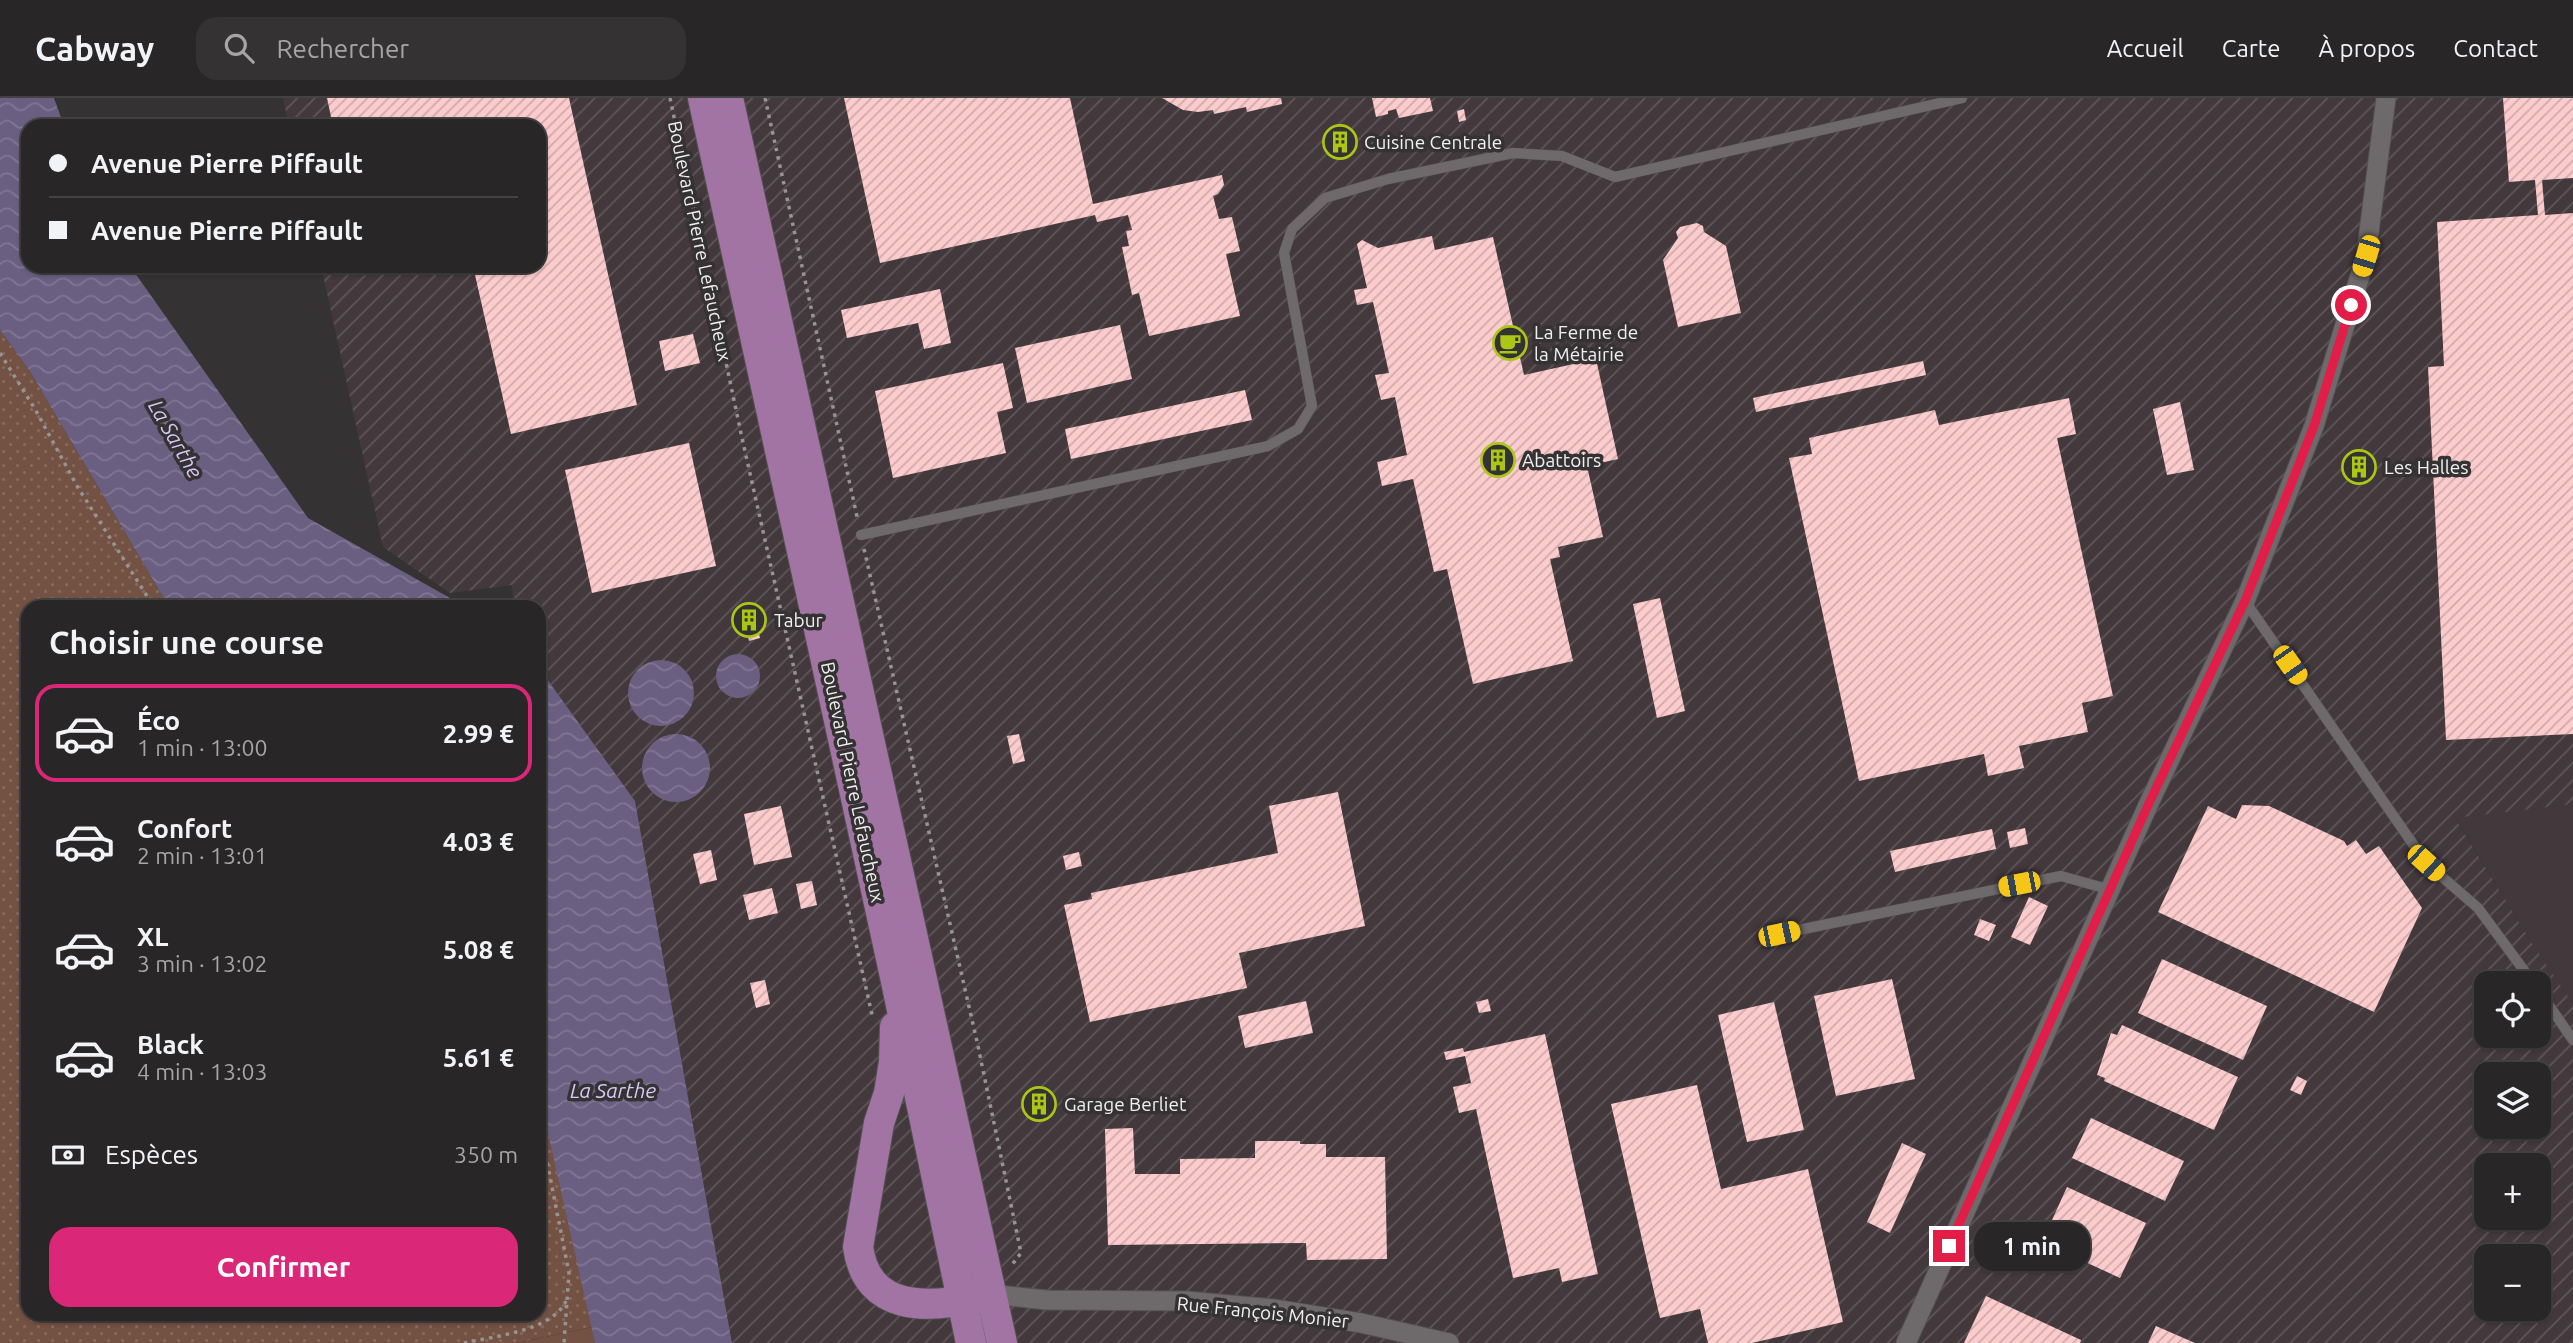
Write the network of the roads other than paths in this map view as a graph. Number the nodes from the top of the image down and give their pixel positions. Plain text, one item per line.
1 (703, 98) edge
2 (728, 98) edge
3 (1962, 98) edge
4 (2386, 98) edge
5 (861, 535) road end
6 (2245, 601) junction
7 (2111, 890) junction
8 (1779, 934) dead end
9 (2524, 971) edge
10 (896, 981) junction
11 (2551, 1008) edge
12 (2573, 1040) edge
13 (991, 1294) junction
14 (962, 1301) junction
15 (971, 1343) edge
16 (1002, 1343) edge
17 (1449, 1343) edge
18 (1906, 1343) edge

1 - 10 main road, Boulevard Pierre Lefaucheux
2 - 13 main road, Boulevard Pierre Lefaucheux
3 - 5 lane
4 - 6 street
6 - 7 street
6 - 9 lane
7 - 8 lane
7 - 18 street
10 - 14 main road, Boulevard Pierre Lefaucheux
10 - 14 main road
11 - 12 lane
13 - 14 main road
13 - 16 main road, Boulevard Pierre Lefaucheux
13 - 17 street, Rue François Monier
14 - 15 main road, Boulevard Pierre Lefaucheux

